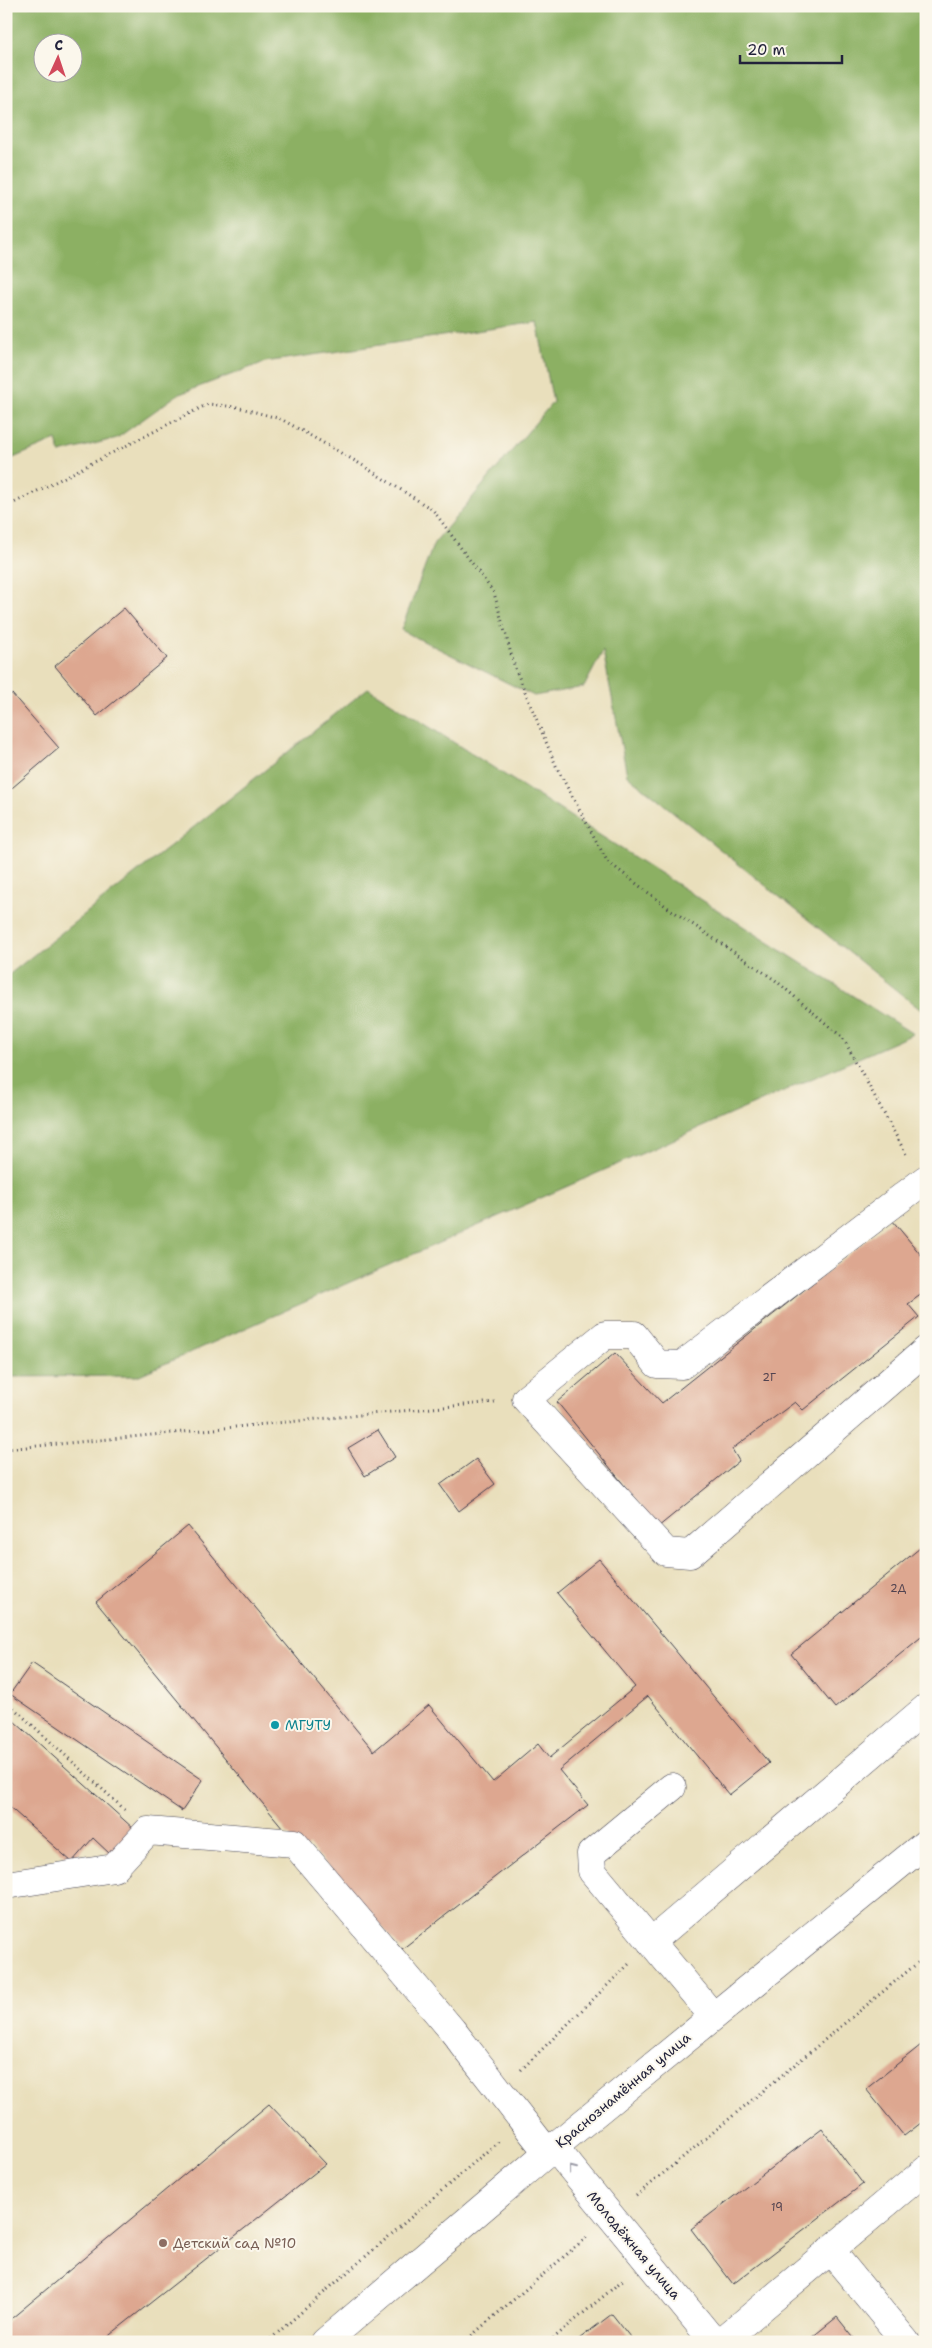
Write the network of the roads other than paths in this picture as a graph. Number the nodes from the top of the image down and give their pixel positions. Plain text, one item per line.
1 (923, 1186) edge
2 (926, 1350) edge
3 (926, 1708) edge
4 (672, 1786) dead end
5 (926, 1843) edge
6 (6, 1885) edge
7 (651, 1942) junction
8 (713, 2016) junction
9 (551, 2150) junction
10 (926, 2170) edge
11 (830, 2250) junction
12 (325, 2342) edge
13 (714, 2342) edge
14 (721, 2342) edge
15 (906, 2342) edge

1 - 2 street
3 - 7 street
4 - 7 street
5 - 8 street, Краснознамённая улица
6 - 9 street, Молодёжная улица
7 - 8 street
8 - 9 street, Краснознамённая улица
9 - 12 street, Краснознамённая улица
13 -> 9 street, Молодёжная улица
10 - 11 street
11 - 14 street
11 - 15 street

